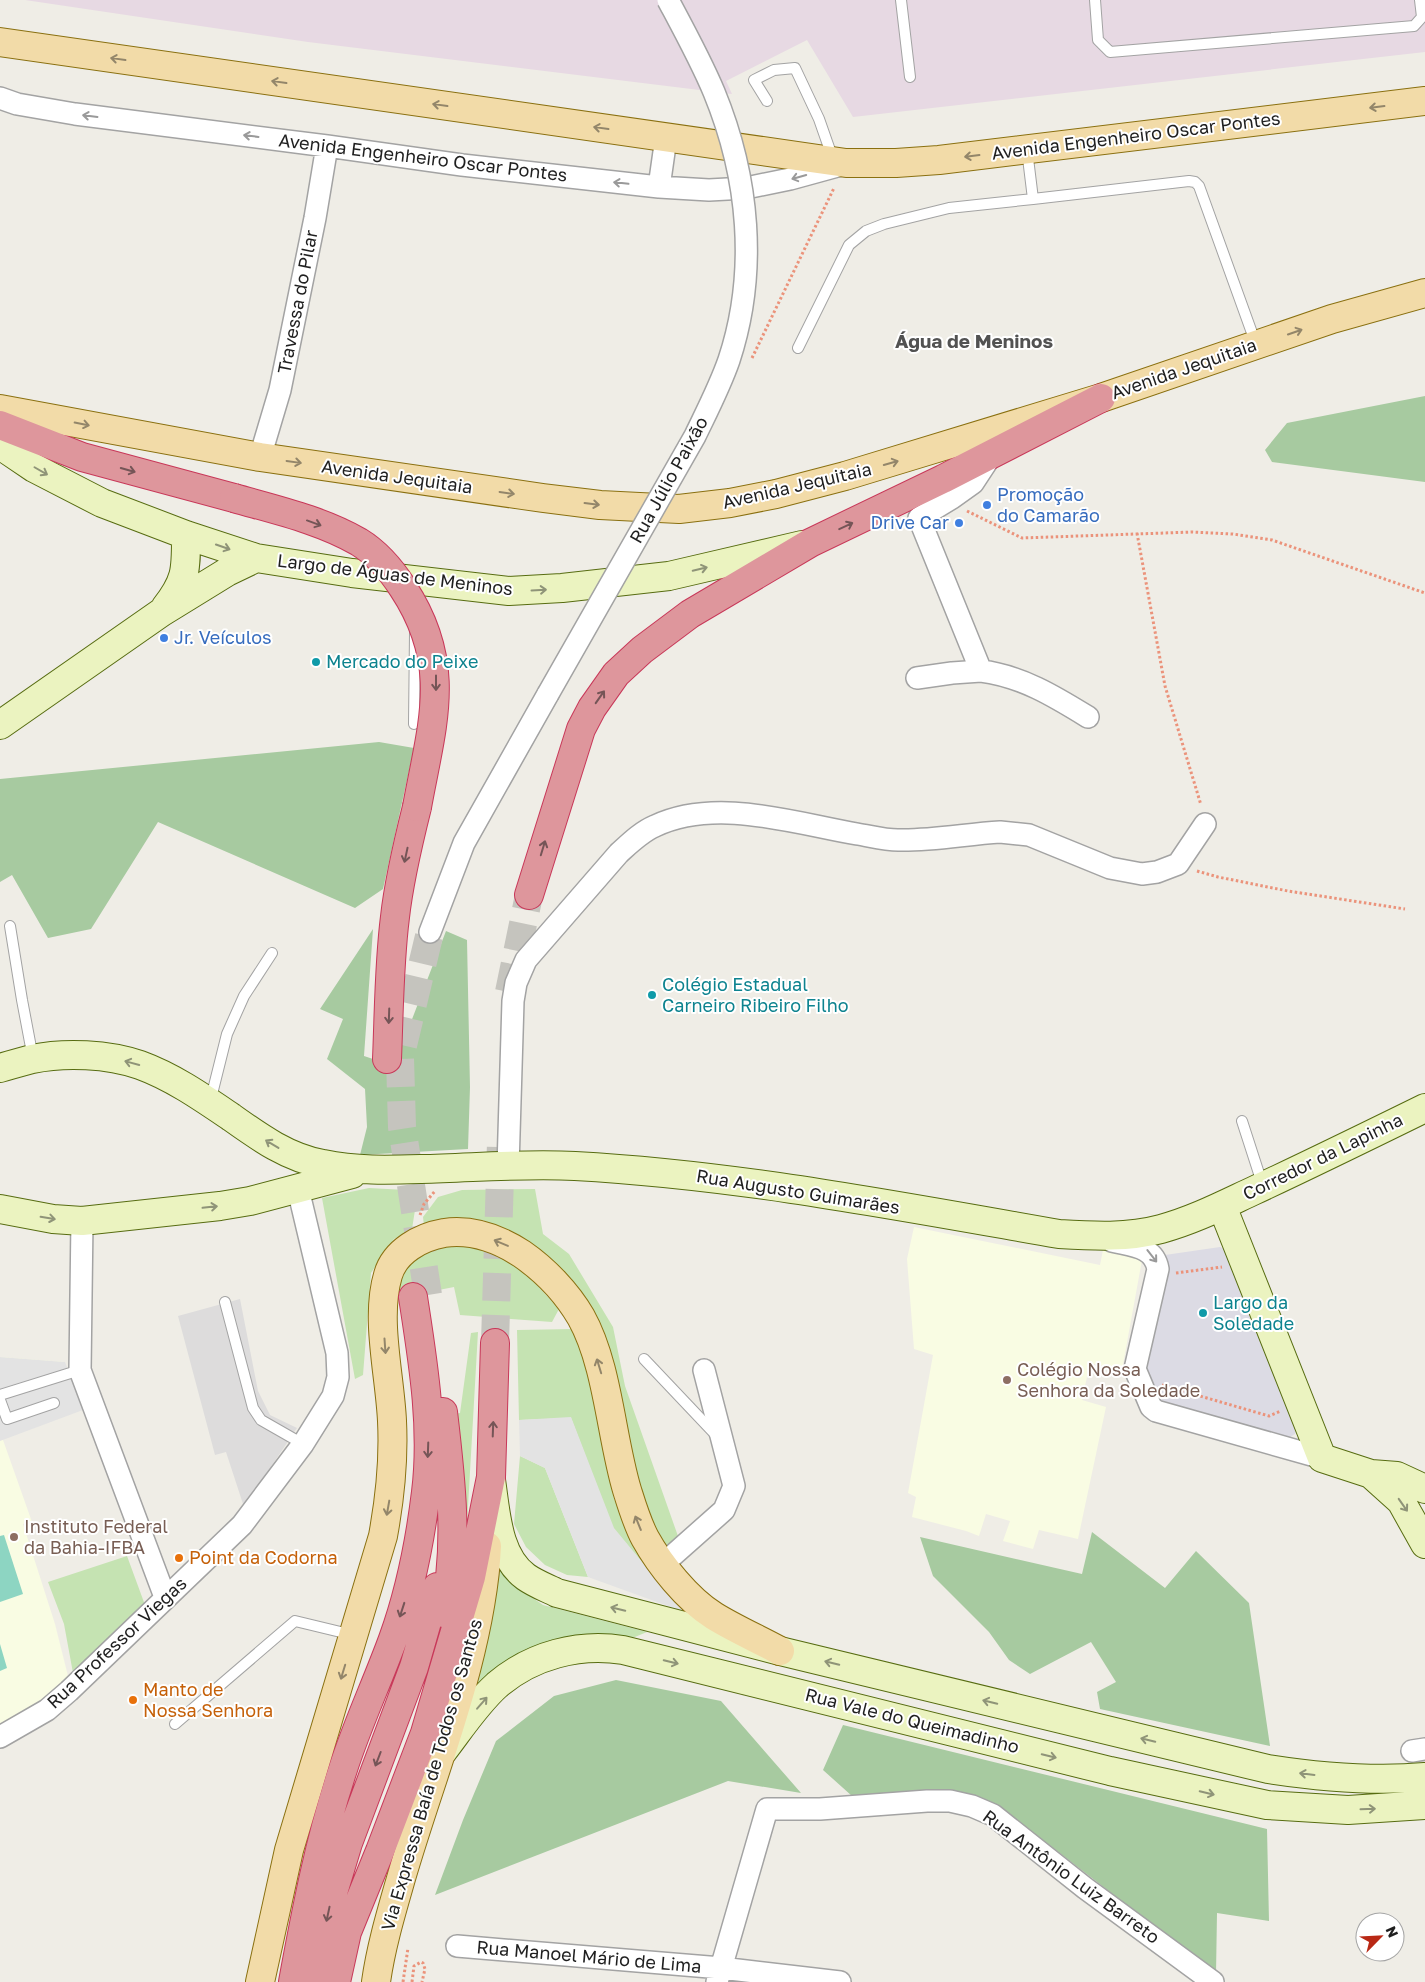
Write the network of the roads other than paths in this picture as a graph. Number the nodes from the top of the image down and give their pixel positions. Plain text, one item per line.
1 (668, 0) edge
2 (901, 0) edge
3 (1094, 0) edge
4 (1420, 0) edge
5 (0, 42) edge
6 (910, 77) dead end
7 (0, 98) edge
8 (1419, 100) edge
9 (767, 102) dead end
10 (666, 138) junction
11 (327, 146) junction
12 (1027, 149) junction
13 (840, 163) junction
14 (659, 187) junction
15 (1033, 199) junction
16 (1418, 297) edge
17 (1256, 345) junction
18 (798, 348) dead end
19 (1101, 398) junction
20 (0, 409) edge
21 (0, 425) edge
22 (0, 445) edge
23 (992, 454) junction
24 (260, 456) junction
25 (186, 535) junction
26 (810, 543) junction
27 (256, 558) junction
28 (415, 580) junction
29 (162, 612) junction
30 (981, 671) junction
31 (917, 678) dead end
32 (1088, 717) dead end
33 (414, 724) dead end
34 (0, 725) edge
35 (1205, 824) road end
36 (529, 895) tunnel mouth
37 (10, 926) dead end
38 (430, 932) tunnel mouth
39 (272, 953) dead end
40 (33, 1059) junction
41 (387, 1059) dead end
42 (0, 1068) edge
43 (210, 1103) junction
44 (1425, 1108) edge
45 (1242, 1121) dead end
46 (299, 1159) junction
47 (508, 1167) junction
48 (368, 1170) junction
49 (1263, 1186) junction
50 (298, 1189) junction
51 (1222, 1206) junction
52 (0, 1209) edge
53 (82, 1221) junction
54 (1091, 1236) junction
55 (225, 1302) dead end
56 (495, 1343) tunnel mouth
57 (644, 1360) dead end
58 (80, 1370) junction
59 (704, 1370) dead end
60 (0, 1395) edge
61 (0, 1400) edge
62 (54, 1404) dead end
63 (722, 1441) junction
64 (303, 1444) junction
65 (1322, 1458) junction
66 (1371, 1474) junction
67 (491, 1477) junction
68 (1425, 1489) edge
69 (450, 1494) junction
70 (1425, 1544) edge
71 (662, 1565) junction
72 (165, 1597) junction
73 (665, 1621) junction
74 (354, 1636) junction
75 (623, 1650) junction
76 (780, 1651) junction
77 (175, 1724) dead end
78 (0, 1737) edge
79 (440, 1754) junction
80 (343, 1770) junction
81 (1425, 1777) edge
82 (1425, 1805) edge
83 (347, 1932) junction
84 (456, 1946) dead end
85 (262, 1973) edge
86 (719, 1975) edge
87 (292, 1982) edge
88 (314, 1982) edge
89 (336, 1982) edge
90 (376, 1982) edge
91 (840, 1982) edge
92 (1213, 1982) edge

1 - 38 street, Rua Júlio Paixão, bridge
2 - 6 lane
3 - 4 lane
10 -> 5 main road, Avenida Engenheiro Oscar Pontes
11 -> 7 street, Avenida Engenheiro Oscar Pontes
8 -> 12 main road, Avenida Engenheiro Oscar Pontes
9 - 13 lane
10 - 13 main road, Avenida Engenheiro Oscar Pontes
10 - 14 street
14 -> 11 street, Avenida Engenheiro Oscar Pontes
11 - 24 street, Travessa do Pilar
12 -> 13 main road, Avenida Engenheiro Oscar Pontes
12 - 15 lane
13 -> 14 street, Avenida Engenheiro Oscar Pontes
15 - 17 lane
15 - 18 lane
17 -> 16 main road, Avenida Jequitaia
17 - 19 main road, Avenida Jequitaia
19 - 23 highway
24 -> 19 main road, Avenida Jequitaia
20 -> 24 main road, Avenida Jequitaia
21 -> 41 highway, bridge
22 -> 25 street, Largo de Águas de Meninos
26 -> 23 highway
23 - 30 street
25 -> 27 street, Largo de Águas de Meninos
25 - 29 street
28 -> 26 street, Largo de Águas de Meninos
36 -> 26 highway
27 - 28 street, Largo de Águas de Meninos
27 - 29 street
28 - 33 lane
29 - 34 street
30 - 31 street
30 - 32 street
35 - 47 street
37 - 40 lane
39 - 43 lane
40 - 42 street
43 -> 40 street
46 -> 43 street
44 - 49 street, Corredor da Lapinha
45 - 49 lane
46 - 48 street
46 - 50 street
47 - 48 street, Rua Augusto Guimarães
47 - 54 street, Rua Augusto Guimarães
48 - 50 street
49 - 51 street, Corredor da Lapinha
53 -> 50 street
50 - 64 street, Rua Professor Viegas
51 - 54 street, Rua Augusto Guimarães
51 - 65 street
52 -> 53 street
53 - 58 street
54 -> 65 street
55 - 64 lane
67 -> 56 highway, Via Expressa Baía de Todos os Santos
57 - 63 lane
58 - 60 lane
58 - 72 street
59 - 63 street
61 - 62 lane
63 - 71 street
64 - 72 street, Rua Professor Viegas
65 - 66 street
66 - 68 street
66 -> 70 street
73 -> 67 street, Rua Vale do Queimadinho
67 - 79 main road, Via Expressa Baía de Todos os Santos
67 - 83 highway, Via Expressa Baía de Todos os Santos
69 -> 80 highway
69 - 83 highway
69 -> 88 highway
71 - 73 street
71 -> 74 main road
71 - 76 main road
72 - 78 street, Rua Professor Viegas
73 - 75 street
73 - 76 street, Rua Vale do Queimadinho
74 - 77 lane
74 -> 85 main road
79 -> 75 street, Rua Vale do Queimadinho
75 -> 82 street, Rua Vale do Queimadinho
81 -> 76 street, Rua Vale do Queimadinho
79 - 90 main road, Via Expressa Baía de Todos os Santos
80 - 85 main road
80 - 87 highway
83 - 89 highway, Via Expressa Baía de Todos os Santos
84 - 86 street, Rua Manoel Mário de Lima
86 - 91 street, Rua Manoel Mário de Lima
86 - 92 street, Rua Antônio Luiz Barreto

